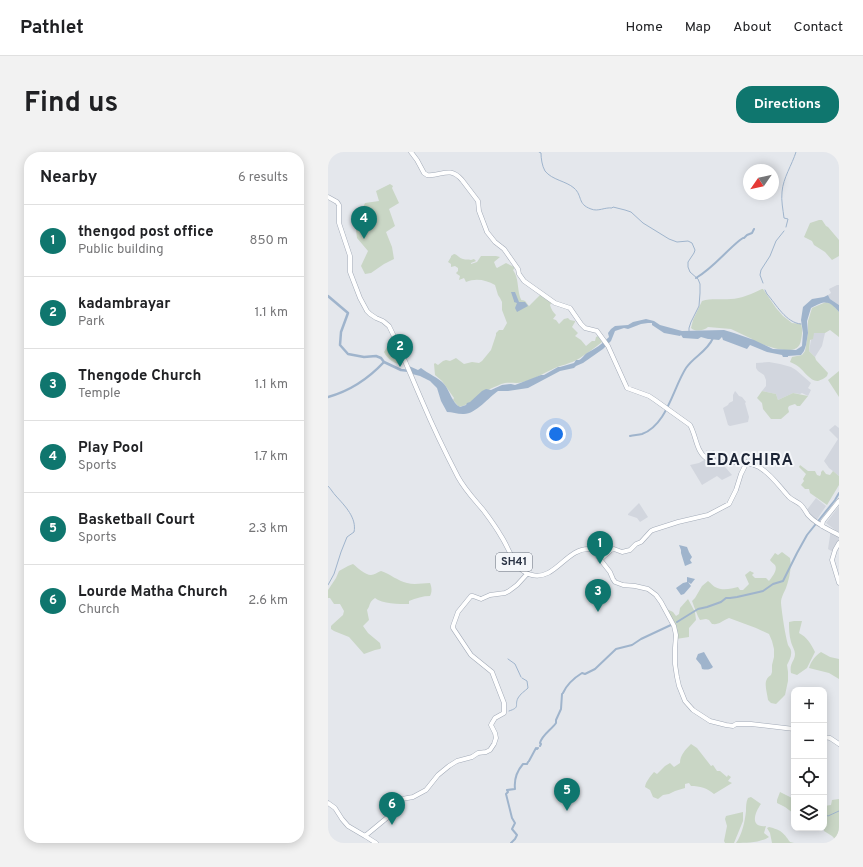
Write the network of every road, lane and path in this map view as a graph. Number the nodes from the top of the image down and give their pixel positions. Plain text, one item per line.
1 (411, 152) edge
2 (328, 197) edge
3 (747, 462) junction
4 (837, 504) edge
5 (821, 524) junction
6 (839, 534) edge
7 (839, 543) edge
8 (600, 560) junction
9 (527, 574) junction
10 (839, 583) edge
11 (791, 729) edge
12 (827, 738) edge
13 (839, 744) edge
14 (328, 803) edge
15 (365, 836) junction
16 (373, 842) edge

1 - 3 main road
2 - 9 main road, SH41
3 - 5 main road
3 - 8 main road
4 - 5 main road
4 - 5 main road
5 - 6 main road
7 - 10 main road
8 - 9 main road, SH41
8 - 11 main road, SH41
9 - 15 main road
12 - 13 main road
14 - 15 main road
15 - 16 main road

